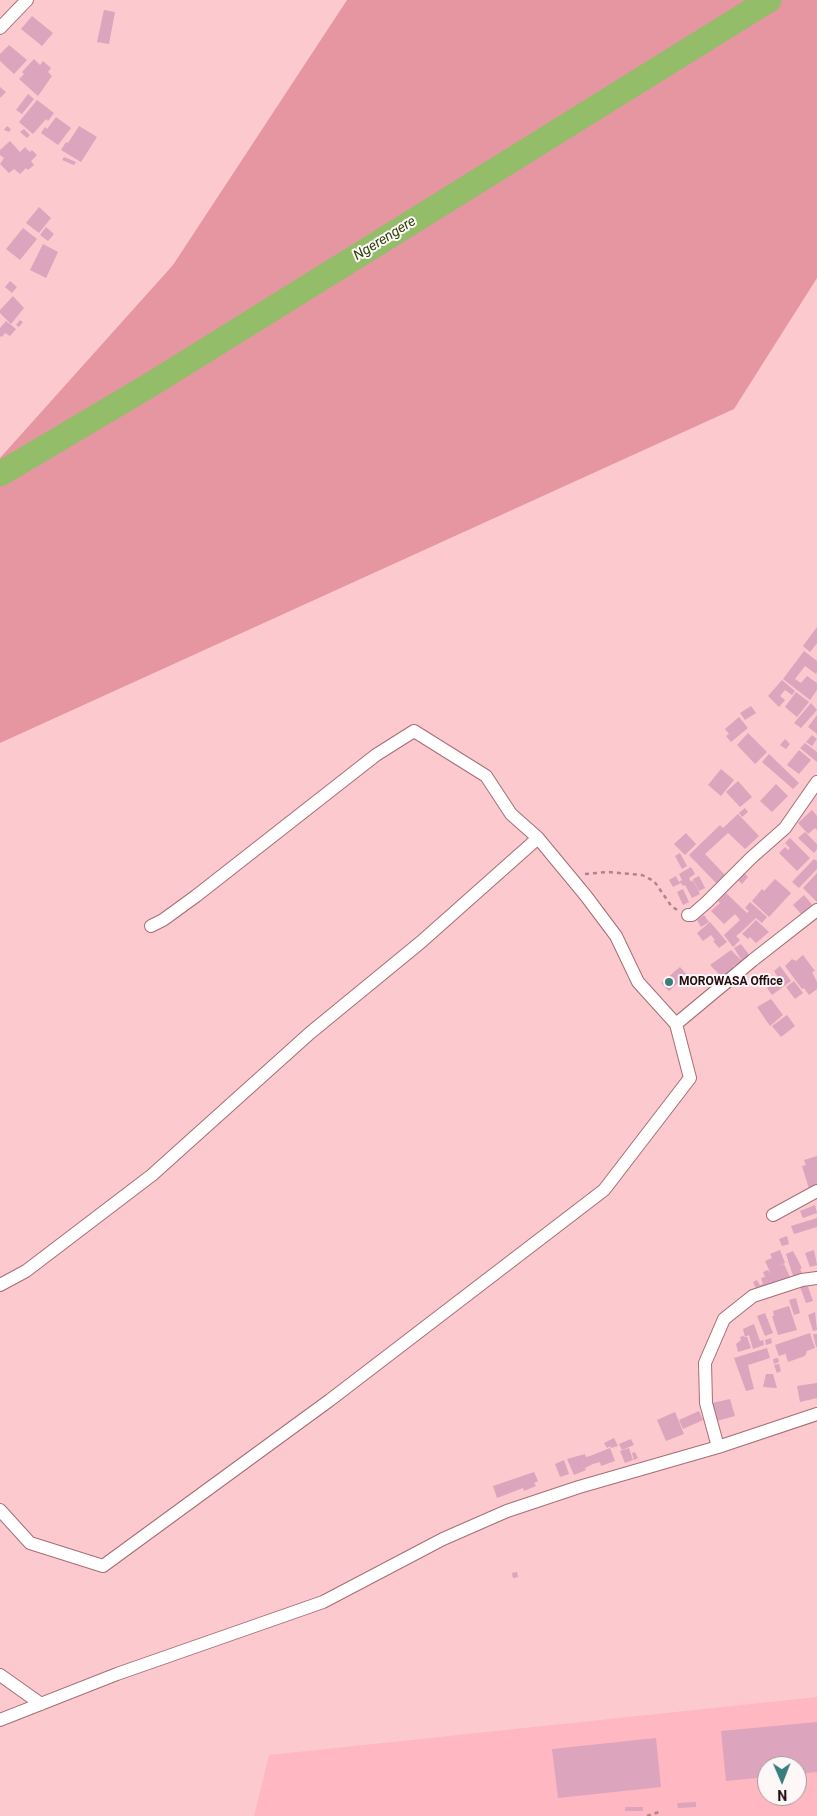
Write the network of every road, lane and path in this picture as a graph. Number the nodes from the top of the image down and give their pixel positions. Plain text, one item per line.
1 (27, 0) edge
2 (0, 28) edge
3 (817, 782) edge
4 (538, 838) junction
5 (566, 872) junction
6 (817, 910) edge
7 (688, 915) joint
8 (151, 926) dead end
9 (676, 1024) junction
10 (817, 1191) edge
11 (773, 1215) dead end
12 (817, 1278) edge
13 (0, 1285) edge
14 (817, 1414) edge
15 (718, 1448) junction
16 (0, 1510) edge
17 (0, 1675) edge
18 (41, 1704) junction
19 (0, 1720) edge
20 (662, 1811) dead end
21 (647, 1816) edge

1 - 2 street
3 - 7 street
4 - 5 street
4 - 8 street
4 - 13 street
5 - 7 path
5 - 9 street
6 - 9 street
9 - 16 street
10 - 11 street
12 - 15 street
14 - 15 street
15 - 18 street
17 - 18 street
18 - 19 street
20 - 21 path

